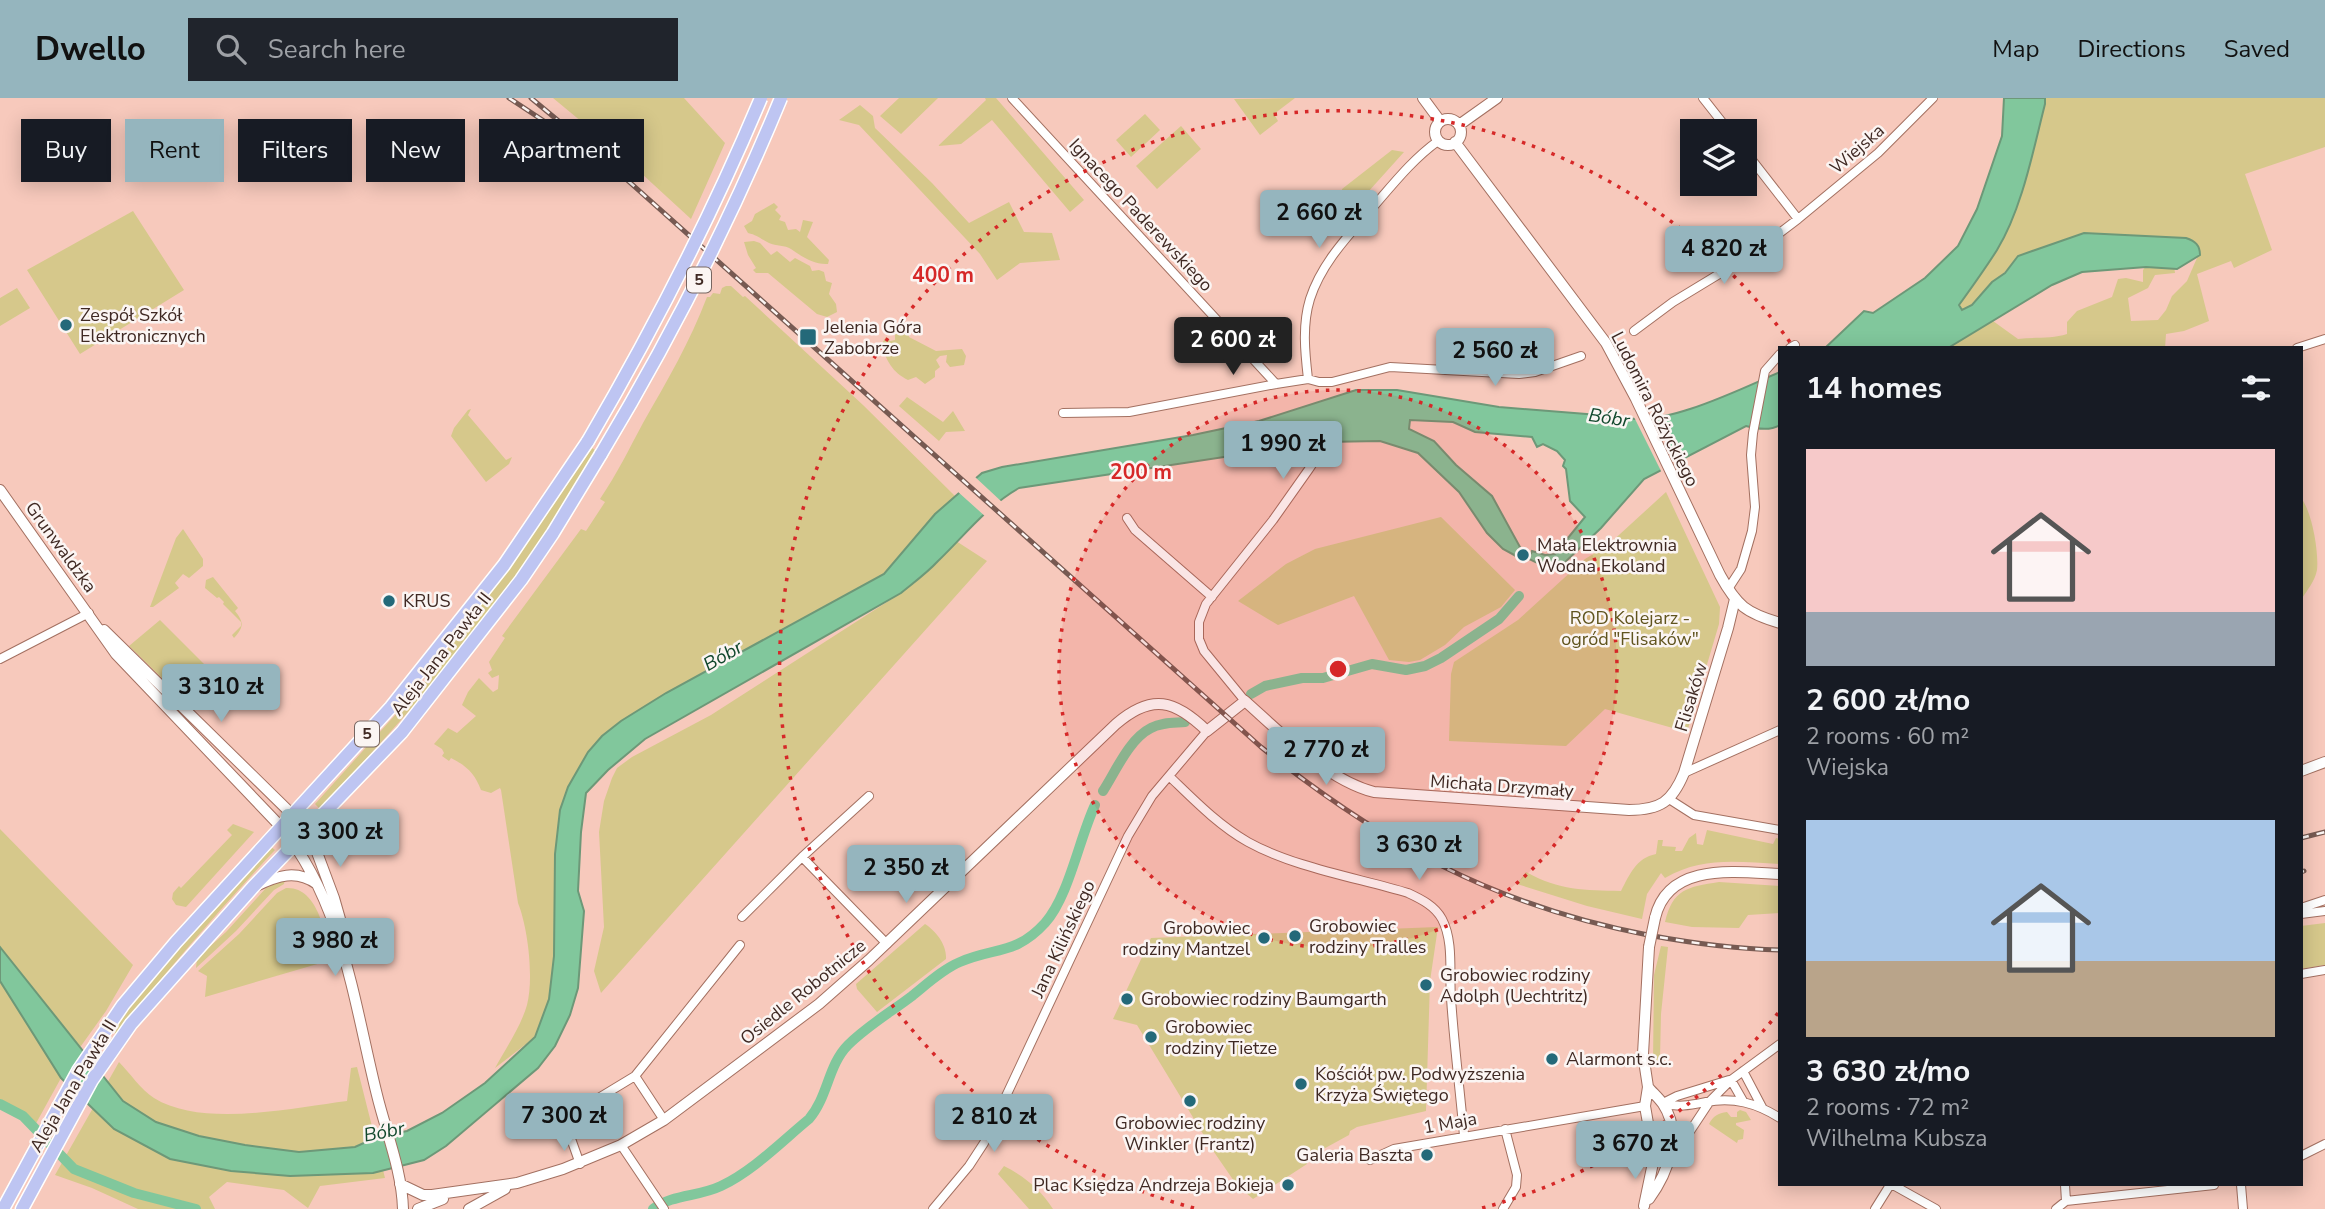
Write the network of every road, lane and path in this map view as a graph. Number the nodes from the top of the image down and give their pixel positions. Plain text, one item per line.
1 (761, 98) edge
2 (781, 98) edge
3 (1012, 98) edge
4 (1423, 98) edge
5 (1497, 98) edge
6 (1703, 98) edge
7 (1933, 98) edge
8 (1720, 119) edge
9 (1440, 121) junction
10 (1459, 125) junction
11 (1438, 141) junction
12 (1455, 142) junction
13 (1757, 166) edge
14 (1798, 219) junction
15 (1634, 331) dead end
16 (2325, 339) edge
17 (2303, 346) edge
18 (1581, 356) dead end
19 (1778, 356) edge
20 (1308, 379) junction
21 (1276, 384) junction
22 (1063, 413) dead end
23 (1317, 449) dead end
24 (0, 490) edge
25 (1127, 518) dead end
26 (1728, 589) junction
27 (1212, 597) junction
28 (1735, 599) junction
29 (89, 613) junction
30 (1778, 622) edge
31 (96, 623) junction
32 (0, 659) edge
33 (1245, 701) junction
34 (1207, 730) junction
35 (1778, 731) edge
36 (2325, 762) edge
37 (2303, 770) edge
38 (1684, 773) junction
39 (1168, 776) junction
40 (869, 796) dead end
41 (1669, 799) junction
42 (293, 814) junction
43 (281, 827) junction
44 (1778, 830) edge
45 (309, 831) junction
46 (295, 845) junction
47 (802, 857) junction
48 (1778, 874) edge
49 (317, 884) junction
50 (253, 887) junction
51 (2325, 901) edge
52 (2303, 907) edge
53 (2325, 911) edge
54 (2303, 914) edge
55 (743, 917) dead end
56 (341, 942) junction
57 (887, 944) junction
58 (740, 945) dead end
59 (2325, 970) edge
60 (2303, 974) edge
61 (1778, 1045) edge
62 (1743, 1071) junction
63 (635, 1076) junction
64 (1731, 1080) junction
65 (1647, 1087) junction
66 (1710, 1101) junction
67 (1743, 1101) junction
68 (1663, 1103) junction
69 (1645, 1106) junction
70 (1762, 1107) junction
71 (1778, 1117) edge
72 (664, 1120) junction
73 (1505, 1129) junction
74 (1464, 1136) junction
75 (2325, 1144) edge
76 (621, 1145) junction
77 (2303, 1155) edge
78 (1370, 1160) dead end
79 (1670, 1161) junction
80 (580, 1164) junction
81 (399, 1179) junction
82 (516, 1183) junction
83 (1890, 1186) edge
84 (1893, 1186) edge
85 (2065, 1186) edge
86 (2205, 1186) edge
87 (2241, 1186) edge
88 (471, 1191) junction
89 (2066, 1201) junction
90 (1644, 1208) edge
91 (2, 1209) edge
92 (22, 1209) edge
93 (403, 1209) edge
94 (418, 1209) edge
95 (469, 1209) edge
96 (664, 1209) edge
97 (933, 1209) edge
98 (1503, 1209) edge
99 (1875, 1209) edge
100 (1936, 1209) edge
101 (2056, 1209) edge
102 (2243, 1209) edge

1 - 42 main road, Aleja Jana Pawła II / 5, bridge
2 - 45 main road, Aleja Jana Pawła II / 5, bridge
3 - 21 street, Ignacego Paderewskiego
4 - 9 street
5 - 10 street
6 - 8 street
7 - 14 street, Wiejska
9 - 10 street
9 - 11 street
10 - 12 street
11 - 12 street
11 - 20 street
12 - 26 street, Ludomira Różyckiego
13 - 14 street
14 - 15 street, Wiejska
16 - 17 street
18 - 20 street
19 - 26 street
20 - 21 street
21 - 22 street
23 - 27 street
24 - 29 street, Grunwaldzka
25 - 27 street
26 - 28 street, Ludomira Różyckiego
27 - 33 street
28 - 30 street
28 - 38 street, Flisaków
29 - 31 street, Grunwaldzka
29 - 32 street
31 - 42 street, Grunwaldzka
31 - 43 street, Grunwaldzka
33 - 34 street, Jana Kilińskiego
33 - 41 street, Michała Drzymały
34 - 39 street, Jana Kilińskiego
34 - 57 street, Osiedle Robotnicze
35 - 38 street
36 - 37 street
38 - 41 street, Flisaków
39 - 74 street
39 - 97 street, Jana Kilińskiego
40 - 47 street
41 - 44 street
42 - 43 main road, Aleja Jana Pawła II / 5
42 - 45 street, Grunwaldzka
43 - 46 street, Grunwaldzka
43 - 91 main road, Aleja Jana Pawła II / 5
45 - 46 main road, Aleja Jana Pawła II / 5
45 - 56 street, Grunwaldzka
46 - 49 street, Grunwaldzka
46 - 50 main road, Aleja Jana Pawła II / 5
47 - 55 street
47 - 57 street
48 - 65 street, bridge
49 - 50 street
49 - 56 street, Grunwaldzka
50 - 92 main road, Aleja Jana Pawła II / 5
51 - 52 street
53 - 54 street
56 - 81 street, Grunwaldzka
57 - 72 street, Osiedle Robotnicze
58 - 63 street
59 - 60 street
61 - 62 street, 1 Maja
62 - 64 street, 1 Maja
62 - 70 street
63 - 72 street
63 - 80 street
64 - 66 street, 1 Maja
64 - 67 street
64 - 68 street, 1 Maja
65 - 68 street
65 - 69 street
66 - 67 street
66 - 68 street, 1 Maja
66 - 79 street
67 - 70 street
68 - 69 street, 1 Maja
68 - 79 street
69 - 73 street, 1 Maja
69 - 90 street
70 - 71 street
72 - 76 street, Osiedle Robotnicze
73 - 74 street, 1 Maja
73 - 98 street
74 - 78 street, 1 Maja
75 - 77 street
76 - 80 street, Osiedle Robotnicze
76 - 96 street
79 - 90 street
80 - 82 street, Osiedle Robotnicze
81 - 88 street, Osiedle Robotnicze
81 - 93 street, Grunwaldzka
82 - 88 street, Osiedle Robotnicze
82 - 95 street, Osiedle Robotnicze
83 - 99 street
84 - 100 street
85 - 89 street
86 - 89 street
87 - 102 street
88 - 94 street, Osiedle Robotnicze
89 - 101 street

